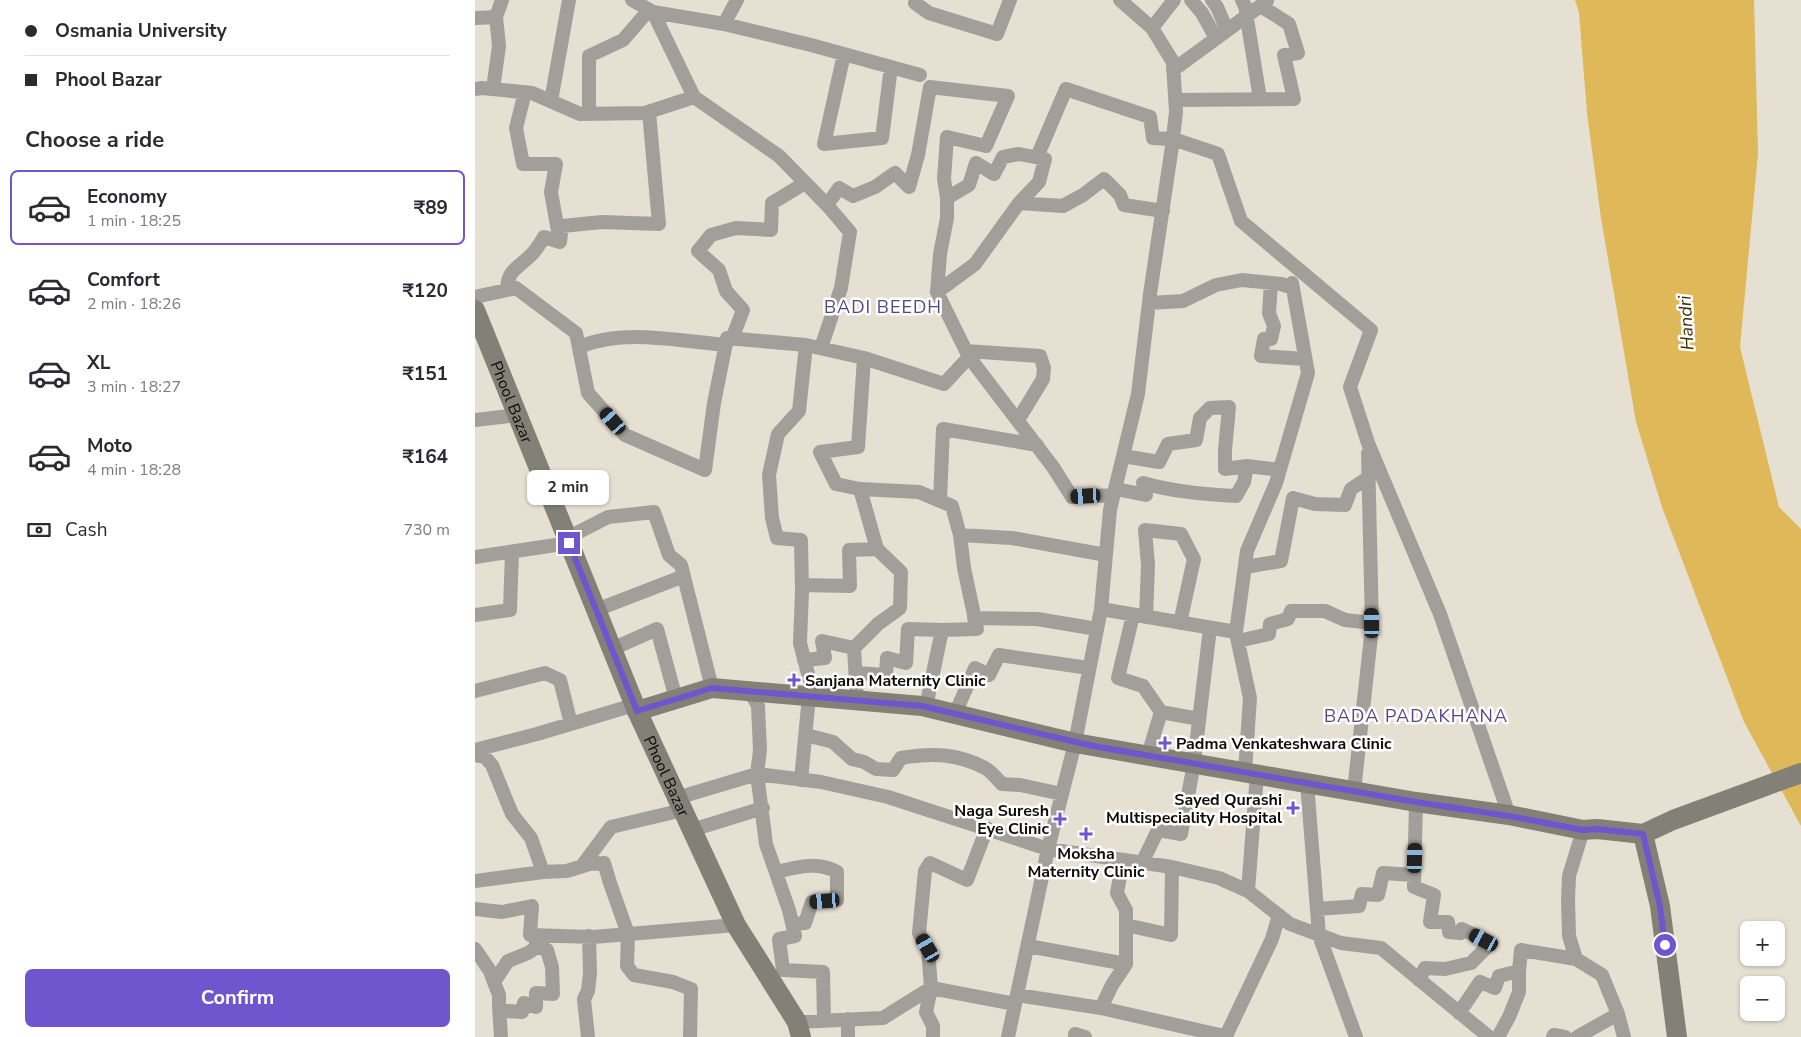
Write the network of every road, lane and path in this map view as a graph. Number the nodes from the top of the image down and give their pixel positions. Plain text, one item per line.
1 (502, 0) edge
2 (569, 0) edge
3 (737, 0) edge
4 (1010, 0) edge
5 (1120, 0) edge
6 (1173, 0) edge
7 (1191, 0) edge
8 (1212, 0) edge
9 (1241, 0) edge
10 (911, 1) edge
11 (1266, 2) edge
12 (644, 6) edge
13 (1247, 16) junction
14 (497, 17) junction
15 (475, 18) edge
16 (724, 24) junction
17 (1152, 28) junction
18 (1221, 34) junction
19 (844, 54) junction
20 (891, 67) junction
21 (1173, 70) junction
22 (920, 75) dead end
23 (475, 89) edge
24 (493, 89) junction
25 (525, 92) junction
26 (694, 98) junction
27 (1260, 99) junction
28 (1175, 100) junction
29 (551, 101) junction
30 (649, 112) junction
31 (589, 114) junction
32 (1173, 140) junction
33 (1037, 157) junction
34 (805, 183) junction
35 (947, 198) junction
36 (1019, 203) junction
37 (827, 205) junction
38 (1163, 211) junction
39 (560, 242) junction
40 (1271, 283) junction
41 (507, 290) junction
42 (937, 292) junction
43 (475, 297) edge
44 (1149, 303) junction
45 (475, 310) edge
46 (481, 339) edge
47 (729, 342) junction
48 (806, 345) junction
49 (579, 347) junction
50 (821, 348) junction
51 (968, 354) junction
52 (864, 358) junction
53 (1305, 359) junction
54 (517, 415) junction
55 (475, 420) edge
56 (1018, 420) junction
57 (1368, 443) junction
58 (1037, 445) junction
59 (1123, 456) junction
60 (1247, 466) junction
61 (1280, 470) junction
62 (1369, 477) junction
63 (861, 489) junction
64 (1115, 492) junction
65 (940, 500) junction
66 (960, 535) junction
67 (568, 541) junction
68 (877, 548) junction
69 (512, 552) junction
70 (1106, 555) junction
71 (475, 557) edge
72 (1245, 567) junction
73 (683, 576) junction
74 (802, 585) junction
75 (1101, 609) junction
76 (596, 610) junction
77 (475, 615) edge
78 (1139, 616) junction
79 (975, 618) junction
80 (1179, 623) junction
81 (1372, 623) junction
82 (1210, 628) junction
83 (1097, 629) junction
84 (942, 630) junction
85 (1237, 636) junction
86 (854, 648) junction
87 (612, 649) junction
88 (804, 660) junction
89 (1089, 668) junction
90 (856, 673) junction
91 (712, 688) junction
92 (475, 691) edge
93 (750, 691) junction
94 (811, 696) junction
95 (676, 699) junction
96 (857, 700) junction
97 (926, 707) junction
98 (636, 708) junction
99 (1161, 712) junction
100 (955, 714) junction
101 (1199, 719) junction
102 (571, 724) junction
103 (805, 738) junction
104 (1075, 743) junction
105 (475, 750) edge
106 (475, 755) edge
107 (1148, 755) junction
108 (1194, 763) junction
109 (1251, 773) junction
110 (1801, 773) edge
111 (757, 774) junction
112 (801, 780) junction
113 (1307, 783) junction
114 (1354, 791) junction
115 (1062, 794) junction
116 (1416, 802) junction
117 (680, 804) junction
118 (763, 808) junction
119 (1509, 816) junction
120 (987, 828) junction
121 (692, 830) junction
122 (1583, 830) junction
123 (1643, 834) junction
124 (1049, 849) junction
125 (1123, 860) junction
126 (1142, 863) junction
127 (582, 866) junction
128 (1171, 868) junction
129 (543, 872) junction
130 (776, 872) junction
131 (1414, 875) junction
132 (475, 881) edge
133 (1248, 891) junction
134 (475, 909) edge
135 (1317, 909) junction
136 (1279, 915) junction
137 (793, 924) junction
138 (736, 925) junction
139 (1126, 925) junction
140 (628, 934) junction
141 (1319, 935) junction
142 (589, 936) junction
143 (535, 941) junction
144 (1028, 946) junction
145 (475, 949) edge
146 (1576, 958) junction
147 (1126, 964) junction
148 (1519, 971) junction
149 (1419, 980) junction
150 (494, 982) junction
151 (931, 988) junction
152 (1016, 1000) junction
153 (499, 1007) junction
154 (1101, 1008) junction
155 (1459, 1013) junction
156 (1618, 1014) junction
157 (848, 1019) junction
158 (824, 1020) junction
159 (799, 1030) edge
160 (1211, 1035) edge
161 (501, 1037) edge
162 (588, 1037) edge
163 (690, 1037) edge
164 (848, 1037) edge
165 (933, 1037) edge
166 (1008, 1037) edge
167 (1075, 1037) edge
168 (1085, 1037) edge
169 (1356, 1037) edge
170 (1489, 1037) edge
171 (1498, 1037) edge
172 (1553, 1037) edge
173 (1565, 1037) edge
174 (1577, 1037) edge
175 (1624, 1037) edge
176 (1677, 1037) edge

1 - 14 street
2 - 29 street
3 - 16 street
4 - 10 street
5 - 17 street
6 - 17 street
7 - 18 street
8 - 18 street
9 - 13 street
11 - 13 street
11 - 27 street
12 - 16 street
12 - 26 street
12 - 31 street
13 - 18 street
13 - 27 street
14 - 15 street
14 - 24 street
16 - 19 street
17 - 21 street
18 - 21 street
19 - 20 street
19 - 20 street
20 - 22 street
21 - 28 street
23 - 24 street
24 - 25 street
25 - 29 street
25 - 39 street
26 - 30 street
26 - 34 street
27 - 28 street
28 - 32 street
29 - 31 street
30 - 31 street
30 - 39 street
32 - 33 street
32 - 38 street
32 - 57 street
33 - 35 street
33 - 36 street
34 - 37 street
34 - 47 street
35 - 37 street
35 - 42 street
36 - 38 street
36 - 42 street
37 - 50 street
38 - 44 street
39 - 41 street
40 - 44 street
40 - 53 street
40 - 53 street
41 - 43 street
41 - 49 street
42 - 51 street
44 - 59 street
45 - 46 street, Phool Bazar
46 - 54 street, Phool Bazar
47 - 48 street
47 - 49 street
47 - 49 street
48 - 50 street
48 - 74 street
50 - 52 street
51 - 52 street
51 - 56 street
51 - 56 street
52 - 63 street
53 - 61 street
54 - 55 street
54 - 67 street, Phool Bazar
56 - 58 street
57 - 62 street
57 - 119 street
58 - 64 street
58 - 65 street
59 - 60 street
59 - 64 street
60 - 61 street
60 - 64 street
61 - 72 street
62 - 72 street
62 - 81 street
63 - 65 street
63 - 68 street
64 - 70 street
65 - 66 street
66 - 70 street
66 - 79 street
67 - 69 street
67 - 73 street
67 - 76 street, Phool Bazar
68 - 74 street
68 - 86 street
69 - 71 street
69 - 77 street
70 - 75 street
72 - 85 street
73 - 76 street
73 - 91 street
74 - 88 street
75 - 78 street
75 - 83 street
76 - 87 street, Phool Bazar
78 - 80 street
78 - 80 street
78 - 99 street
79 - 83 street
79 - 84 street
80 - 82 street
81 - 85 street
81 - 114 street
82 - 85 street
82 - 101 street
83 - 89 street
84 - 90 street
84 - 97 street
85 - 109 street
86 - 88 street
86 - 90 street
87 - 95 street
87 - 98 street, Phool Bazar
88 - 94 street
89 - 100 street
89 - 104 street
90 - 96 street
91 - 93 street
91 - 95 street
92 - 102 street
93 - 94 street
93 - 111 street
94 - 96 street
94 - 103 street
95 - 98 street
96 - 97 street
97 - 100 street
98 - 102 street
98 - 117 street, Phool Bazar
99 - 101 street
99 - 107 street
100 - 104 street
101 - 108 street
102 - 105 street
103 - 112 street
103 - 115 street
104 - 107 street
104 - 115 street
106 - 129 street
107 - 108 street
108 - 109 street
108 - 126 street
109 - 113 street
109 - 133 street
110 - 123 street
111 - 112 street
111 - 117 street
111 - 118 street
112 - 120 street
113 - 114 street
113 - 135 street
114 - 116 street
115 - 124 street
116 - 119 street
116 - 131 street
117 - 121 street, Phool Bazar
117 - 127 street
118 - 121 street
118 - 130 street
119 - 122 street
120 - 124 street
120 - 151 street
121 - 138 street, Phool Bazar
122 - 123 street
122 - 146 street
123 - 176 street
124 - 125 street
124 - 144 street
125 - 126 street
125 - 139 street
126 - 128 street
127 - 129 street
127 - 140 street
128 - 133 street
128 - 139 street
129 - 132 street
130 - 137 street
130 - 137 street
131 - 135 street
131 - 149 street
133 - 136 street
134 - 143 street
135 - 141 street
136 - 141 street
136 - 160 street
137 - 158 street
138 - 140 street
138 - 159 street, Phool Bazar
139 - 147 street
140 - 142 street
140 - 163 street
141 - 149 street
141 - 169 street
142 - 143 street
142 - 162 street
143 - 150 street
143 - 153 street
144 - 147 street
144 - 152 street
145 - 150 street
146 - 148 street
146 - 156 street
147 - 154 street
148 - 155 street
148 - 171 street
149 - 155 street
150 - 153 street
151 - 152 street
151 - 157 street
151 - 165 street
152 - 154 street
152 - 166 street
153 - 161 street
154 - 160 street
155 - 170 street
156 - 174 street
156 - 175 street
157 - 158 street
157 - 164 street
158 - 159 street
167 - 168 street
172 - 173 street

